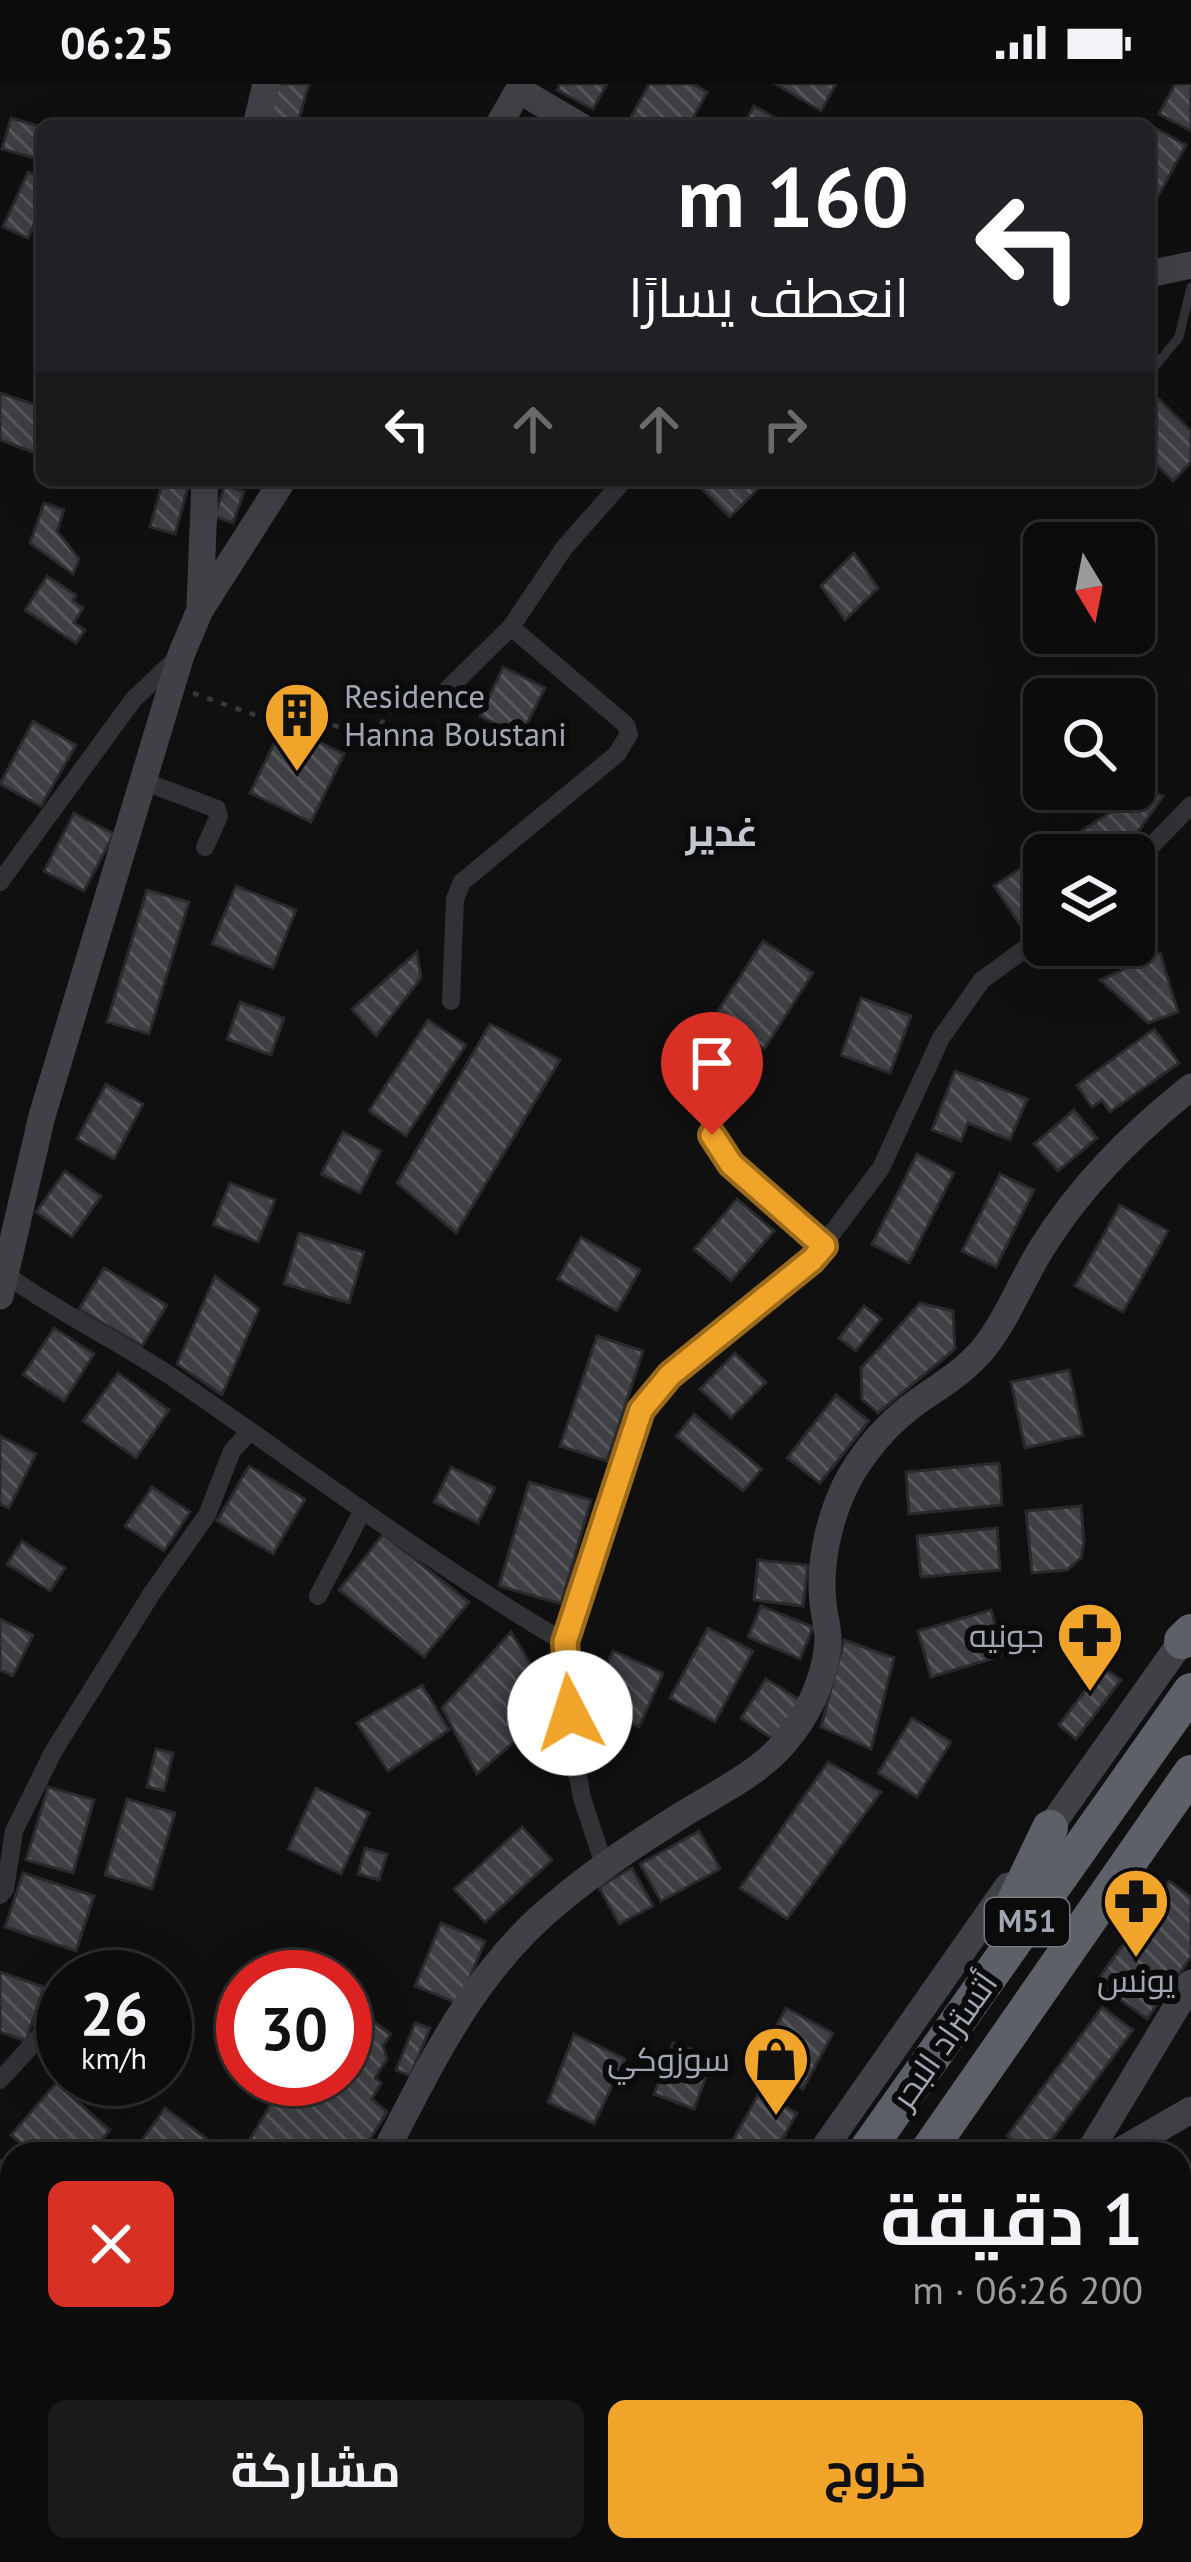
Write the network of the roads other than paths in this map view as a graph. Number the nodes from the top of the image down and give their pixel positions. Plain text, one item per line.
1 (266, 84) edge
2 (521, 87) edge
3 (257, 120) edge
4 (502, 120) edge
5 (571, 120) edge
6 (1191, 266) edge
7 (1155, 273) edge
8 (1191, 287) edge
9 (1155, 367) edge
10 (205, 486) edge
11 (279, 486) edge
12 (619, 486) edge
13 (200, 610) junction
14 (511, 627) junction
15 (181, 655) junction
16 (448, 689) road end
17 (143, 782) junction
18 (1191, 805) edge
19 (1155, 842) edge
20 (206, 847) dead end
21 (0, 882) edge
22 (1023, 950) edge
23 (451, 1000) dead end
24 (1191, 1087) edge
25 (712, 1135) dead end
26 (824, 1246) junction
27 (4, 1286) edge
28 (250, 1431) junction
29 (363, 1510) junction
30 (318, 1596) dead end
31 (1188, 1634) edge
32 (565, 1642) junction
33 (1191, 1690) edge
34 (1191, 1773) edge
35 (1050, 1828) junction
36 (605, 1868) junction
37 (0, 1895) edge
38 (1191, 1983) edge
39 (969, 2005) junction
40 (36, 2041) edge
41 (0, 2080) edge
42 (1191, 2110) edge
43 (390, 2142) edge
44 (828, 2142) edge
45 (872, 2142) edge
46 (934, 2142) edge
47 (1095, 2142) edge
48 (1136, 2142) edge

1 - 3 street
2 - 4 street
2 - 5 street
6 - 7 street
8 - 9 lane
10 - 13 street
11 - 13 street
12 - 14 street
13 - 15 street
14 - 16 street
14 - 23 street
15 - 17 street
15 - 21 street
17 - 20 street
17 - 27 street
18 - 19 street
22 - 26 street
24 - 36 street
25 - 26 street
26 - 32 street
27 - 28 street
28 - 29 street
28 - 37 street
29 - 30 street
29 - 32 street
31 - 35 street
32 - 36 street
33 - 39 highway, أتستراد البحر / M51
34 - 46 highway, أتستراد البحر / M51
35 - 39 highway
35 - 44 street
36 - 43 street
38 - 47 street
39 - 45 highway, أتستراد البحر / M51
40 - 41 street
42 - 48 street

